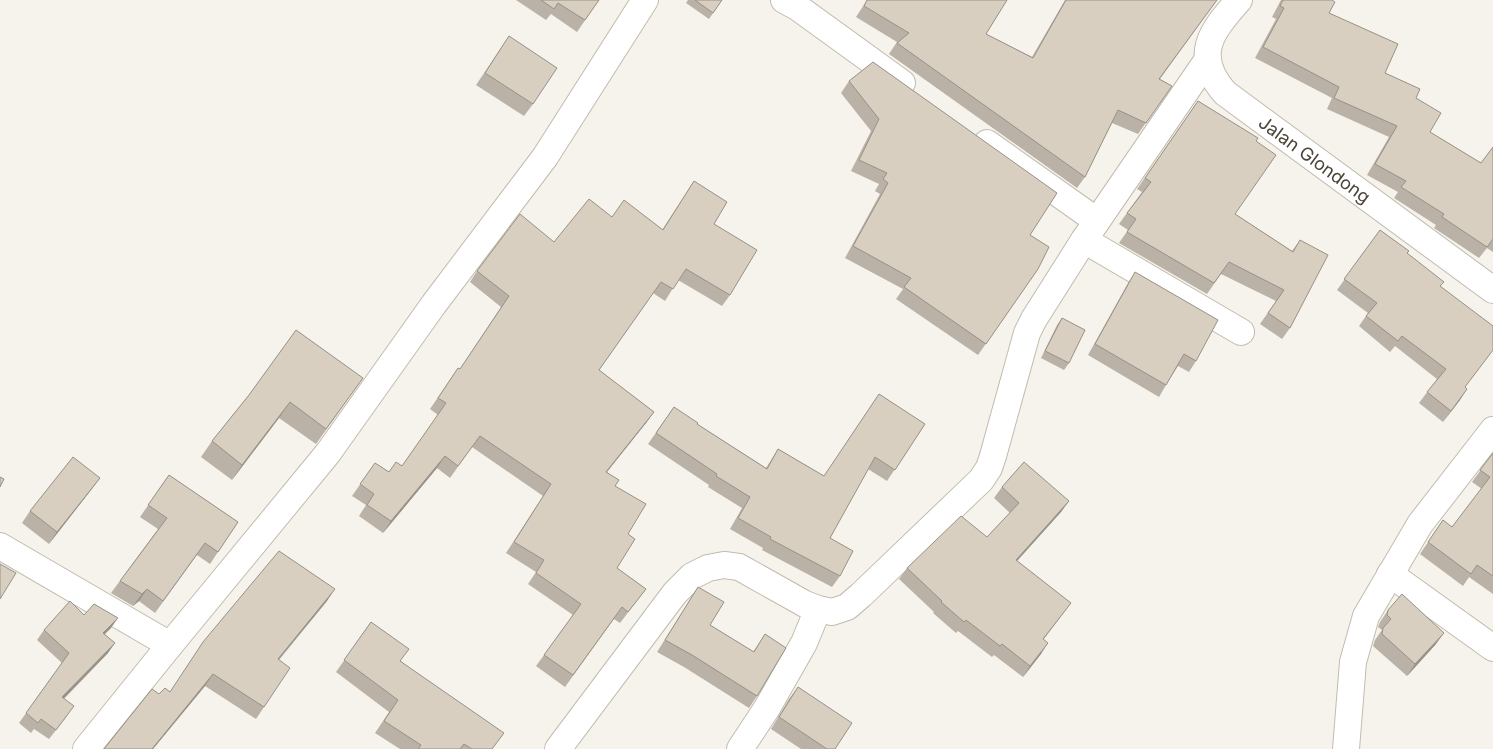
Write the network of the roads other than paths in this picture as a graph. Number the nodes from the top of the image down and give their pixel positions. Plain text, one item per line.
1 (644, 0) edge
2 (784, 0) edge
3 (1239, 0) edge
4 (1206, 62) junction
5 (918, 94) edge
6 (966, 129) edge
7 (1090, 231) junction
8 (1493, 290) edge
9 (1241, 332) dead end
10 (1493, 430) edge
11 (0, 546) edge
12 (1390, 574) junction
13 (818, 609) junction
14 (170, 645) junction
15 (1493, 648) edge
16 (86, 749) edge
17 (558, 749) edge
18 (740, 749) edge
19 (1346, 749) edge

1 - 14 street
2 - 5 street
3 - 4 street
4 - 7 street
4 - 8 street, Jalan Glondong
6 - 7 street
7 - 9 street
7 - 13 street
10 - 12 street
11 - 14 street
12 - 15 street
12 - 19 street
13 - 17 street
13 - 18 street
14 - 16 street

